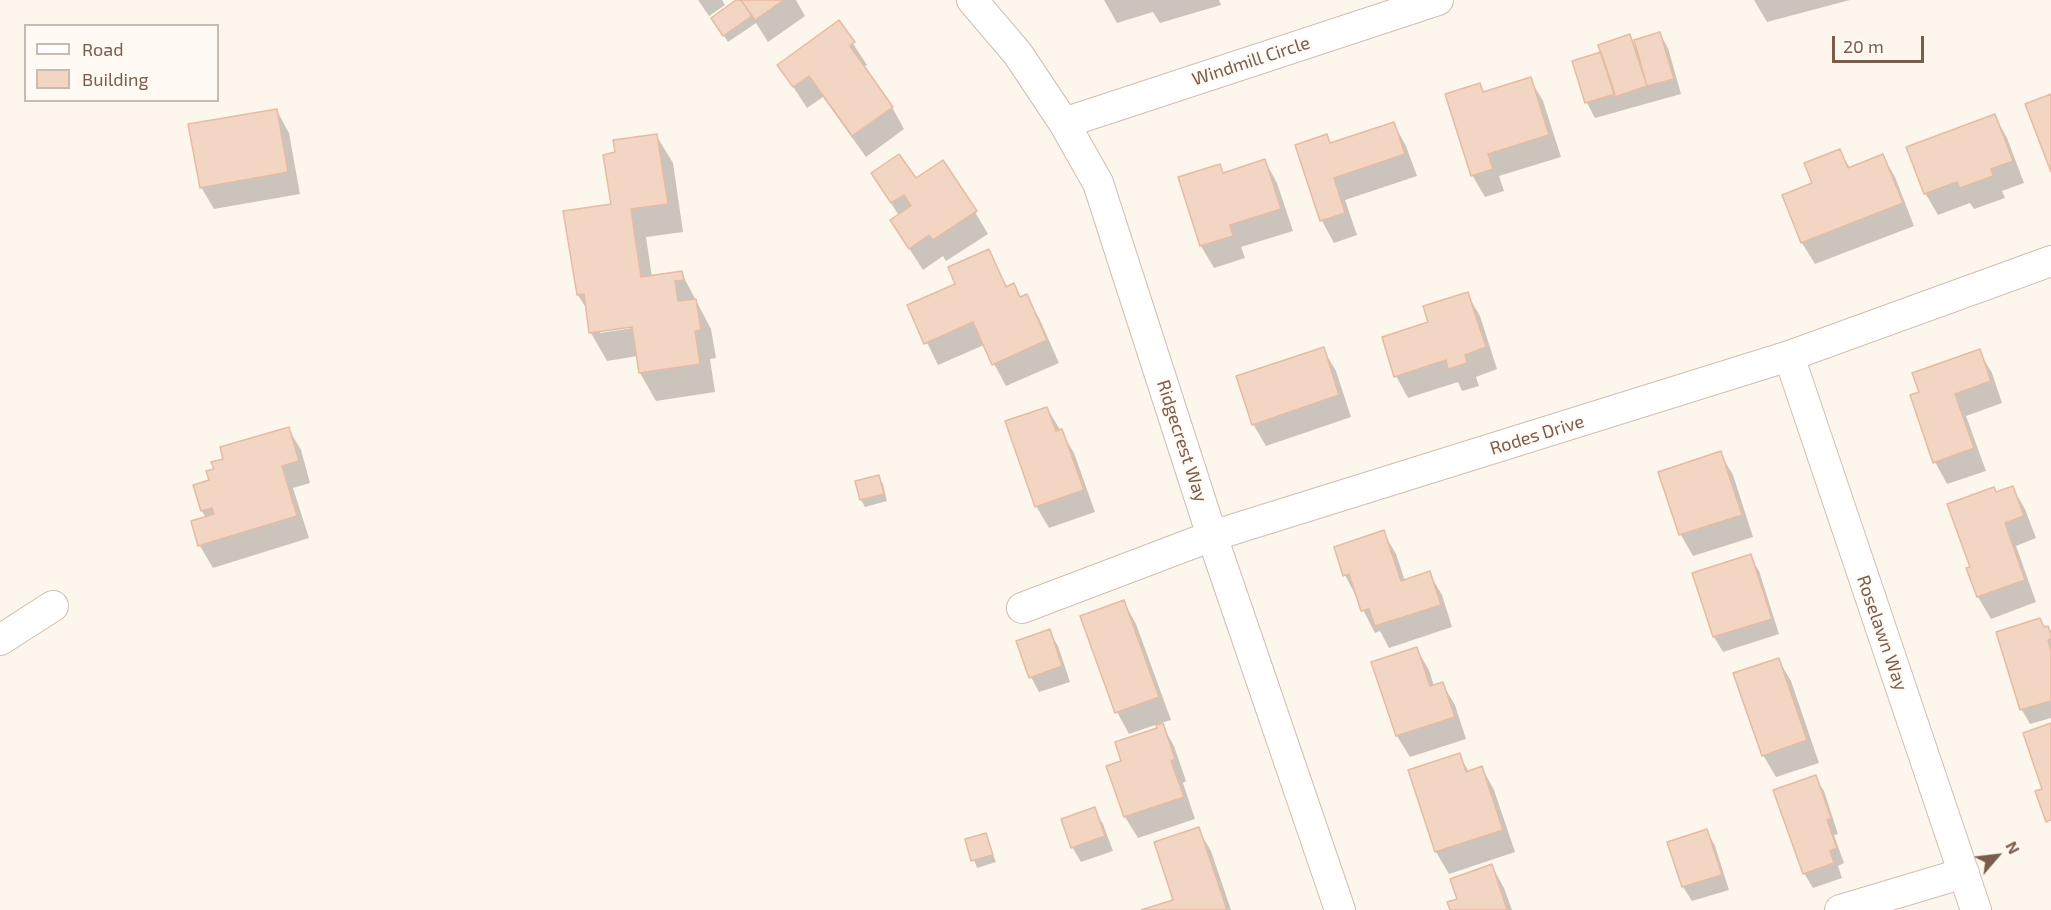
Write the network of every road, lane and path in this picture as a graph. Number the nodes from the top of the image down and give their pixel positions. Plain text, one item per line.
1 (972, 0) edge
2 (1438, 0) edge
3 (1064, 123) junction
4 (2051, 261) edge
5 (1789, 356) junction
6 (1212, 536) junction
7 (52, 606) dead end
8 (1022, 608) dead end
9 (0, 640) edge
10 (1964, 873) junction
11 (1340, 910) edge
12 (1840, 910) edge
13 (1976, 910) edge

1 - 3 street, Ridgecrest Way
2 - 3 street, Windmill Circle
3 - 6 street, Ridgecrest Way
4 - 5 street, Rodes Drive
5 - 6 street, Rodes Drive
5 - 10 street, Roselawn Way
6 - 8 street, Rodes Drive
6 - 11 street, Ridgecrest Way
7 - 9 street
10 - 12 street
10 - 13 street, Roselawn Way

